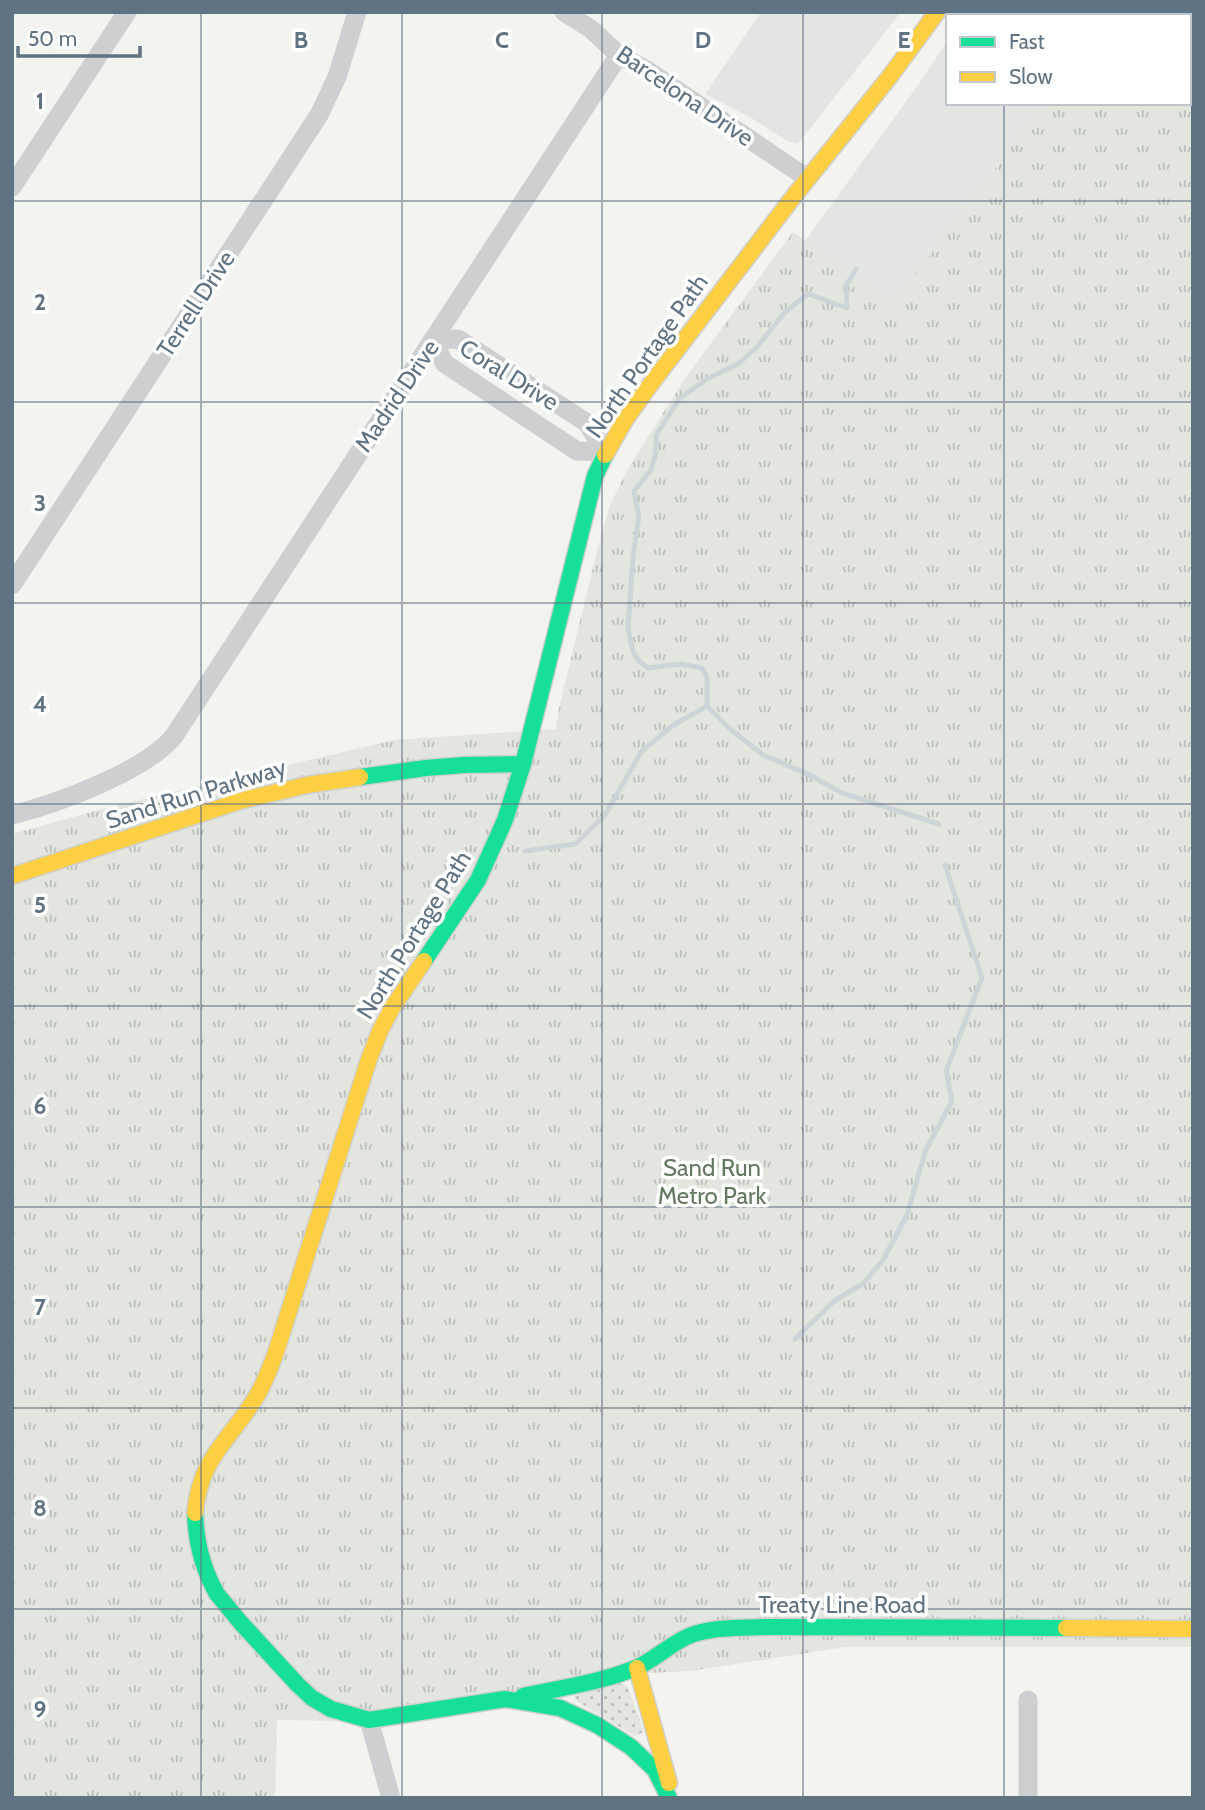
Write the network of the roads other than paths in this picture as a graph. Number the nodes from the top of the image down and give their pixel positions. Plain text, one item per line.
1 (127, 12) edge
2 (356, 12) edge
3 (564, 12) edge
4 (937, 12) edge
5 (619, 55) junction
6 (807, 178) junction
7 (12, 187) edge
8 (433, 340) junction
9 (605, 452) junction
10 (12, 586) edge
11 (523, 765) junction
12 (12, 815) edge
13 (12, 876) edge
14 (1193, 1629) edge
15 (637, 1668) junction
16 (505, 1699) junction
17 (1028, 1700) dead end
18 (369, 1720) junction
19 (391, 1798) edge
20 (671, 1798) edge
21 (1028, 1798) edge

1 - 7 street
2 - 10 street, Terrell Drive
3 - 5 street, Barcelona Drive
4 - 6 main road, North Portage Path
5 - 6 street, Barcelona Drive
5 - 8 street, Madrid Drive
6 - 9 main road, North Portage Path
8 - 9 street, Coral Drive
8 - 9 street, Coral Drive
8 - 12 street, Madrid Drive
9 - 11 main road, North Portage Path
11 - 13 main road, Sand Run Parkway
11 - 18 main road, North Portage Path
14 - 15 main road, Treaty Line Road
15 - 16 main road, Treaty Line Road
15 - 20 main road, North Portage Path
16 - 18 main road, North Portage Path
16 - 20 main road, North Portage Path
17 - 21 street
18 - 19 street

